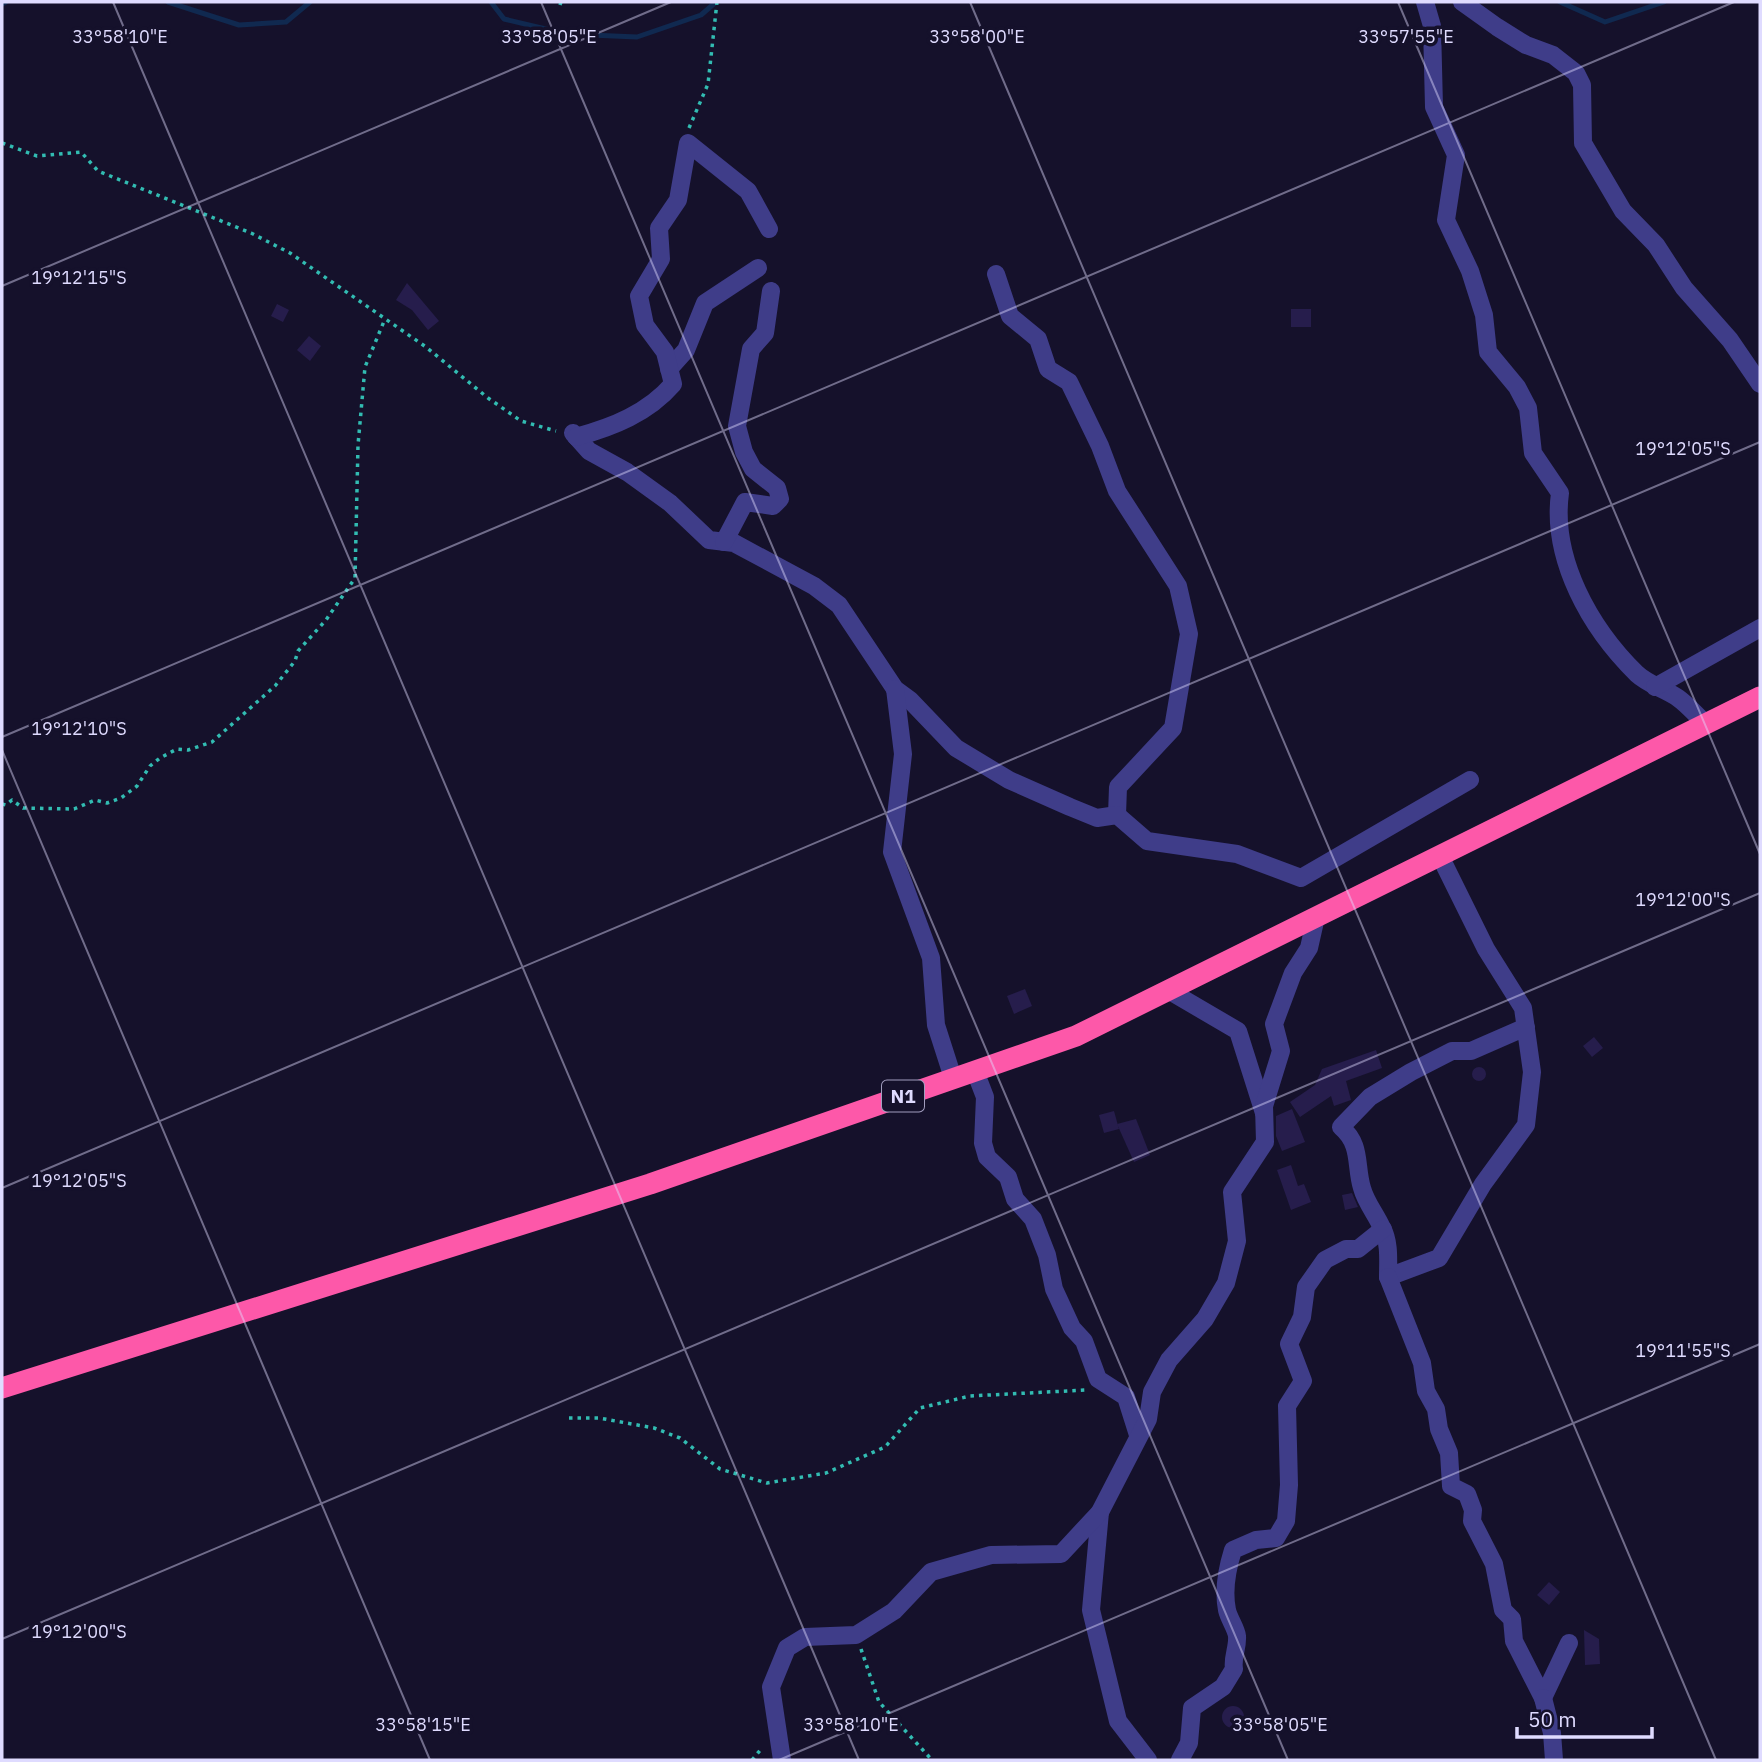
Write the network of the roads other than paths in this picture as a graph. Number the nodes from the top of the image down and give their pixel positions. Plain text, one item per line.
1 (1425, 2) edge
2 (1462, 2) edge
3 (769, 229) dead end
4 (758, 268) dead end
5 (996, 274) dead end
6 (771, 291) dead end
7 (669, 369) junction
8 (1760, 384) edge
9 (724, 542) junction
10 (1760, 628) edge
11 (1655, 687) junction
12 (895, 689) junction
13 (1760, 697) edge
14 (1706, 724) junction
15 (1470, 780) dead end
16 (1116, 815) junction
17 (1440, 856) junction
18 (1316, 917) junction
19 (1168, 990) junction
20 (1526, 1027) junction
21 (975, 1071) junction
22 (953, 1078) junction
23 (1264, 1113) junction
24 (1383, 1229) junction
25 (1388, 1277) junction
26 (2, 1388) edge
27 (1138, 1435) junction
28 (1100, 1512) junction
29 (1569, 1643) dead end
30 (1543, 1698) junction
31 (782, 1760) edge
32 (1148, 1760) edge
33 (1180, 1760) edge
34 (1554, 1760) edge

1 - 11 street
2 - 8 street
3 - 7 street
4 - 7 street
5 - 16 street
6 - 9 street
7 - 9 street
9 - 12 street
10 - 11 street
11 - 14 street
12 - 16 street
12 - 22 street
13 - 14 highway, N1
14 - 17 highway, N1
15 - 16 street
17 - 18 highway, N1
17 - 20 street
18 - 19 highway, N1
18 - 23 street
19 - 21 highway, N1
19 - 23 street
20 - 24 street
20 - 25 street
21 - 22 highway, N1
21 - 27 street
22 - 26 highway, N1
23 - 27 street
24 - 25 street
24 - 33 street
25 - 30 street
27 - 28 street
28 - 31 street
28 - 32 street
29 - 30 street
30 - 34 street

